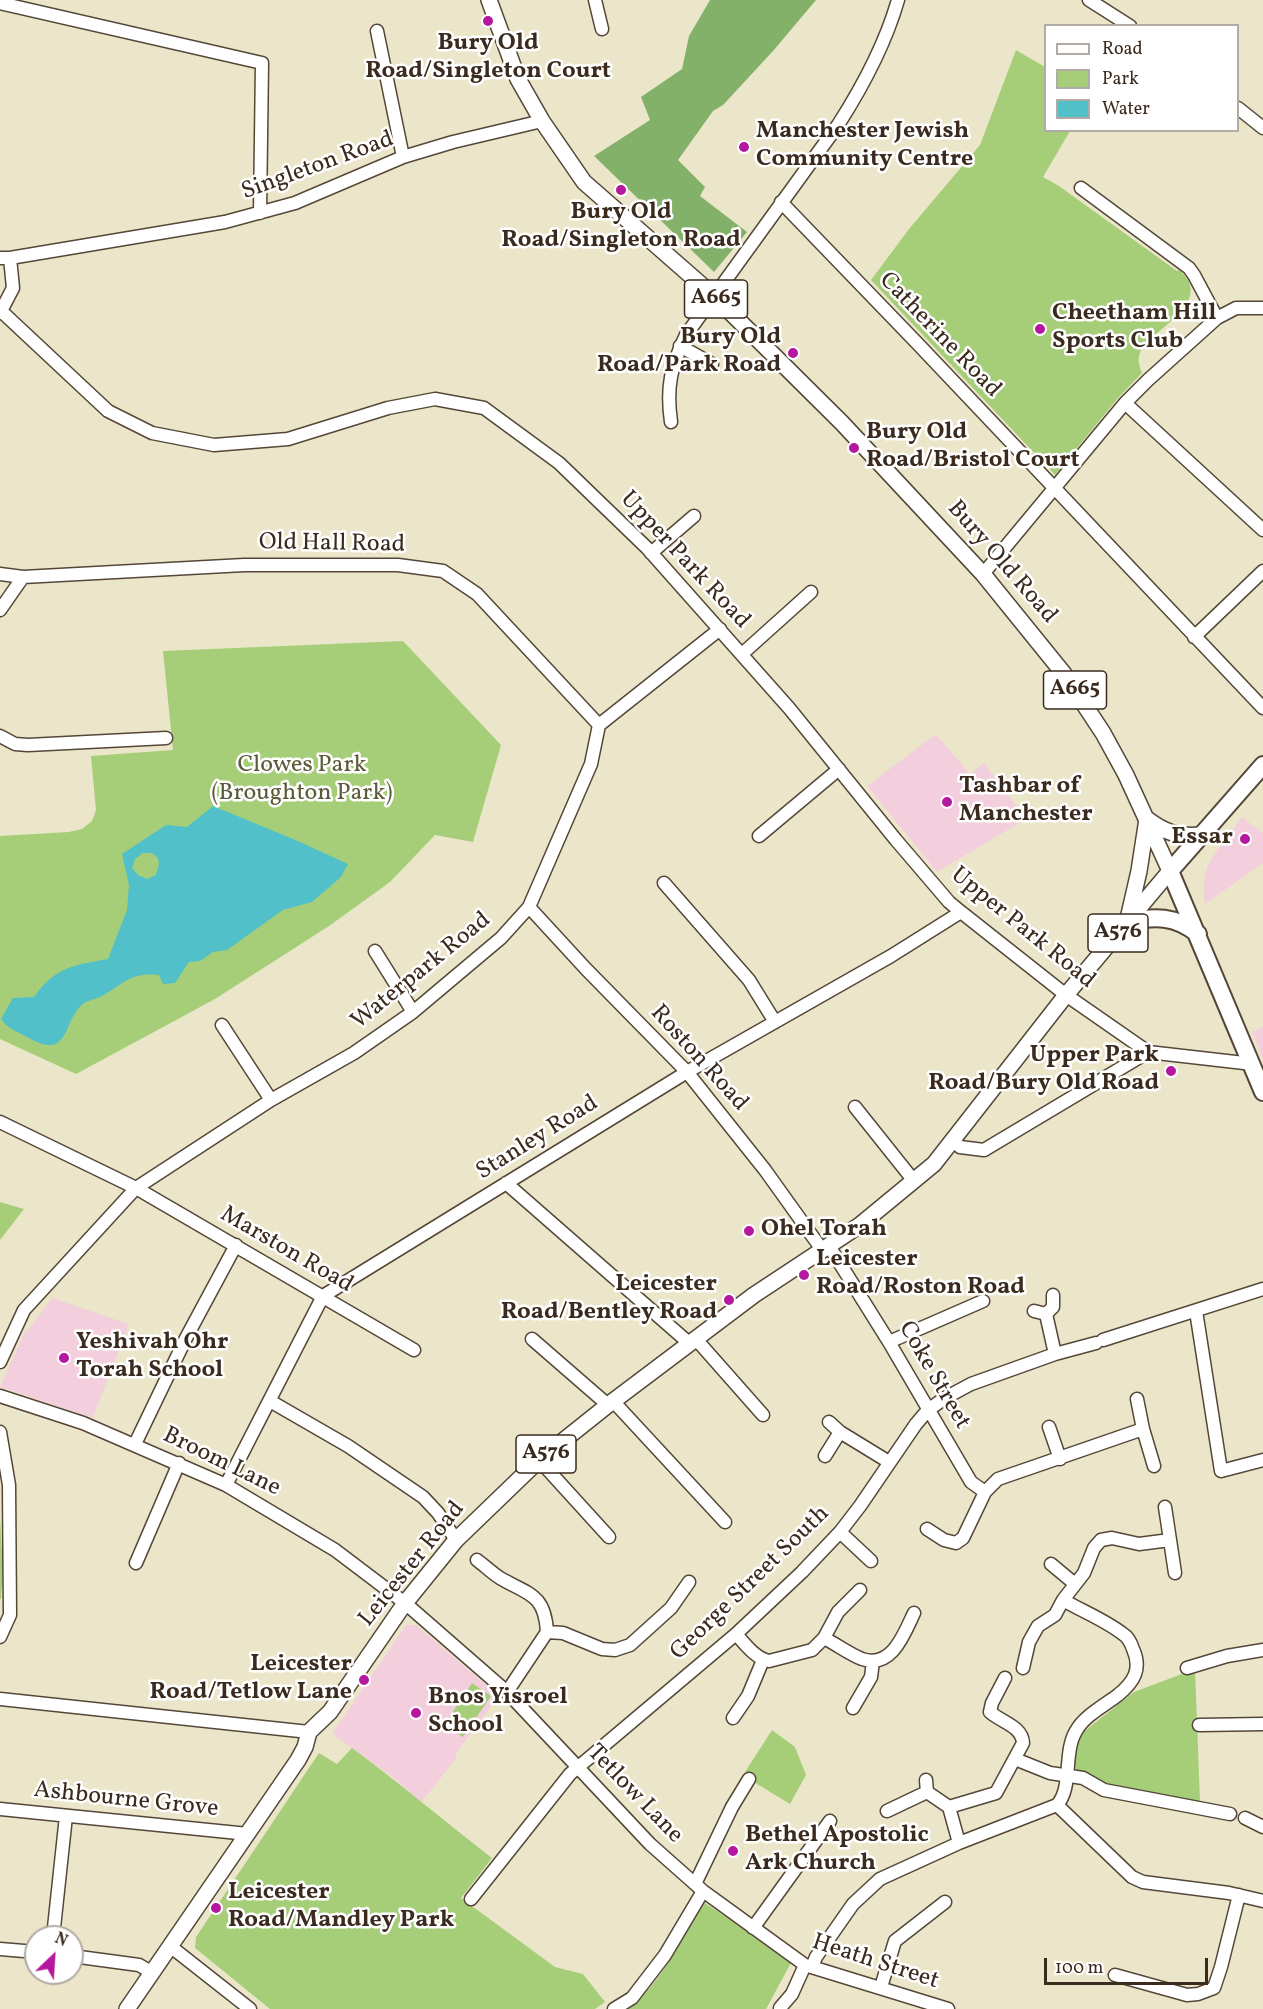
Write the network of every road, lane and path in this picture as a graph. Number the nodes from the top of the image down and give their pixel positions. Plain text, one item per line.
1 (489, 0) edge
2 (595, 0) edge
3 (898, 0) edge
4 (1089, 0) edge
5 (0, 3) edge
6 (1127, 24) edge
7 (602, 29) dead end
8 (376, 32) dead end
9 (1239, 109) edge
10 (542, 121) junction
11 (1263, 128) edge
12 (403, 157) junction
13 (1081, 188) dead end
14 (781, 202) junction
15 (260, 213) junction
16 (5, 258) edge
17 (714, 297) junction
18 (1263, 308) edge
19 (0, 312) edge
20 (1217, 318) junction
21 (680, 346) junction
22 (712, 364) dead end
23 (1125, 403) junction
24 (671, 422) dead end
25 (1055, 488) junction
26 (694, 516) dead end
27 (1263, 530) edge
28 (651, 552) junction
29 (1263, 571) edge
30 (0, 574) edge
31 (983, 574) junction
32 (23, 577) junction
33 (811, 592) dead end
34 (0, 610) edge
35 (720, 629) junction
36 (1194, 637) junction
37 (742, 654) junction
38 (1263, 708) edge
39 (598, 725) junction
40 (0, 736) edge
41 (166, 738) dead end
42 (1263, 765) edge
43 (839, 769) junction
44 (1147, 819) junction
45 (1200, 835) junction
46 (759, 836) dead end
47 (1170, 871) junction
48 (664, 883) dead end
49 (529, 907) junction
50 (961, 912) junction
51 (1127, 923) junction
52 (1198, 935) junction
53 (375, 951) dead end
54 (1066, 995) junction
55 (413, 1012) junction
56 (775, 1022) junction
57 (222, 1025) dead end
58 (1148, 1052) junction
59 (1253, 1064) junction
60 (687, 1072) junction
61 (1263, 1092) edge
62 (271, 1100) junction
63 (855, 1107) dead end
64 (0, 1122) edge
65 (953, 1141) junction
66 (914, 1181) junction
67 (506, 1183) junction
68 (136, 1188) junction
69 (236, 1245) junction
70 (826, 1249) junction
71 (1263, 1289) edge
72 (1053, 1295) dead end
73 (323, 1296) junction
74 (983, 1302) dead end
75 (1196, 1311) junction
76 (532, 1339) dead end
77 (692, 1341) junction
78 (889, 1342) junction
79 (414, 1350) dead end
80 (1055, 1354) junction
81 (0, 1362) edge
82 (0, 1396) edge
83 (1137, 1399) dead end
84 (270, 1401) junction
85 (611, 1403) junction
86 (928, 1410) junction
87 (763, 1415) dead end
88 (829, 1422) dead end
89 (1049, 1427) dead end
90 (1143, 1429) junction
91 (0, 1432) edge
92 (840, 1432) junction
93 (135, 1444) junction
94 (825, 1456) dead end
95 (1060, 1459) junction
96 (539, 1460) junction
97 (1263, 1460) edge
98 (889, 1462) junction
99 (179, 1463) junction
100 (1154, 1466) dead end
101 (2, 1468) edge
102 (226, 1485) junction
103 (985, 1492) junction
104 (1165, 1507) dead end
105 (725, 1522) dead end
106 (927, 1529) dead end
107 (840, 1532) junction
108 (609, 1538) dead end
109 (456, 1540) junction
110 (1170, 1540) junction
111 (477, 1560) dead end
112 (872, 1561) dead end
113 (136, 1563) dead end
114 (1051, 1564) dead end
115 (1175, 1573) dead end
116 (689, 1582) dead end
117 (1075, 1584) junction
118 (860, 1590) dead end
119 (1063, 1600) junction
120 (405, 1602) junction
121 (914, 1613) dead end
122 (547, 1632) junction
123 (736, 1634) junction
124 (0, 1637) edge
125 (824, 1638) junction
126 (1263, 1650) edge
127 (763, 1660) junction
128 (873, 1660) junction
129 (1023, 1668) dead end
130 (1187, 1668) dead end
131 (1005, 1678) dead end
132 (507, 1692) junction
133 (0, 1699) edge
134 (853, 1708) dead end
135 (733, 1718) dead end
136 (1263, 1724) edge
137 (1199, 1725) dead end
138 (309, 1732) junction
139 (1015, 1759) junction
140 (577, 1767) junction
141 (1066, 1775) junction
142 (749, 1779) dead end
143 (1057, 1805) junction
144 (949, 1807) junction
145 (0, 1809) edge
146 (887, 1811) dead end
147 (1230, 1814) dead end
148 (66, 1816) junction
149 (1245, 1818) dead end
150 (830, 1821) dead end
151 (1263, 1827) edge
152 (248, 1834) junction
153 (959, 1843) junction
154 (699, 1887) junction
155 (1239, 1895) junction
156 (471, 1899) dead end
157 (1263, 1901) edge
158 (945, 1902) dead end
159 (54, 1925) edge
160 (753, 1928) junction
161 (170, 1946) junction
162 (0, 1949) edge
163 (24, 1951) edge
164 (84, 1958) edge
165 (808, 1966) junction
166 (152, 1972) junction
167 (1115, 1975) dead end
168 (880, 1987) junction
169 (913, 2004) edge
170 (780, 2008) edge
171 (127, 2009) edge
172 (250, 2009) edge
173 (614, 2009) edge
174 (948, 2009) edge

1 - 10 main road, Bury Old Road / A665
2 - 7 street
3 - 14 street
4 - 6 street
5 - 15 street
8 - 12 street
9 - 11 street
10 - 12 street, Singleton Road
10 - 17 main road, Bury Old Road / A665
12 - 15 street, Singleton Road
13 - 20 street
14 - 17 street
14 - 25 street, Catherine Road
15 - 16 street, Singleton Road
16 - 19 street, Upper Park Road
17 - 21 street
17 - 31 main road, Bury Old Road / A665
18 - 20 street
19 - 28 street, Upper Park Road
20 - 23 street
21 - 22 street
21 - 24 street
23 - 25 street
23 - 27 street
25 - 31 street
25 - 36 street, Catherine Road
26 - 28 street
28 - 35 street, Upper Park Road
29 - 36 street
30 - 32 street, Old Hall Road
31 - 44 main road, Bury Old Road / A665
32 - 34 street
32 - 39 street, Old Hall Road
33 - 37 street
35 - 37 street, Upper Park Road
35 - 39 street
36 - 38 street, Catherine Road
37 - 43 street, Upper Park Road
39 - 49 street, Waterpark Road
40 - 41 street
42 - 45 highway, A576
43 - 46 street
43 - 50 street, Upper Park Road
44 - 45 main road
44 - 47 main road, Bury Old Road / A665
44 - 51 main road
45 - 47 highway, A576
47 - 51 main road, Leicester Road / A576
47 - 52 highway, Bury Old Road / A665
48 - 56 street
49 - 55 street, Waterpark Road
49 - 60 street, Roston Road
50 - 54 street, Upper Park Road
50 - 56 street, Stanley Road
51 - 52 highway
51 - 54 main road, Leicester Road / A576
52 - 59 highway, Bury Old Road / A665
53 - 55 street
54 - 58 street, Upper Park Road
54 - 65 main road, Leicester Road / A576
55 - 62 street, Waterpark Road
56 - 60 street, Stanley Road
57 - 62 street
58 - 59 street, Upper Park Road
58 - 65 street
59 - 61 highway, Bury Old Road / A665
60 - 67 street, Stanley Road
60 - 70 street, Roston Road
62 - 68 street, Waterpark Road
63 - 66 street
64 - 68 street, Marston Road
65 - 66 main road, Leicester Road / A576
66 - 70 main road, Leicester Road / A576
67 - 73 street, Stanley Road
67 - 77 street
68 - 69 street, Marston Road
68 - 81 street, Waterpark Road
69 - 73 street, Marston Road
69 - 93 street
70 - 77 main road, Leicester Road / A576
70 - 78 street, Coke Street
71 - 75 street, George Street South
72 - 80 street
73 - 79 street, Marston Road
73 - 84 street
74 - 78 street
75 - 80 street, George Street South
75 - 97 street
76 - 85 street
77 - 85 main road, Leicester Road / A576
77 - 87 street
78 - 86 street, Coke Street
80 - 86 street, George Street South
82 - 93 street, Broom Lane
83 - 90 street
84 - 102 street
84 - 109 street
85 - 96 main road, Leicester Road / A576
85 - 105 street
86 - 98 street, George Street South
86 - 103 street, Coke Street
88 - 92 street
89 - 95 street
90 - 95 street
90 - 100 street
91 - 101 street
92 - 94 street
92 - 98 street
93 - 99 street, Broom Lane
95 - 103 street
96 - 108 street
96 - 109 main road, Leicester Road / A576
98 - 107 street, George Street South
99 - 102 street, Broom Lane
99 - 113 street
101 - 124 street
102 - 120 street, Broom Lane
103 - 106 street
104 - 110 street
107 - 112 street
107 - 123 street, George Street South
109 - 120 main road, Leicester Road / A576
110 - 115 street
110 - 117 street
111 - 122 street
114 - 117 street
116 - 122 street
117 - 119 street
118 - 125 street
119 - 129 street
119 - 141 street
120 - 132 street, Tetlow Lane
120 - 138 main road, Leicester Road / A576
121 - 128 street
122 - 132 street
123 - 127 street
123 - 140 street, George Street South
125 - 127 street
125 - 128 street
126 - 130 street
127 - 135 street
128 - 134 street
131 - 139 street
132 - 140 street, Tetlow Lane
133 - 138 street
136 - 137 street
138 - 152 main road, Leicester Road / A576
139 - 141 street
139 - 144 street
140 - 154 street, Tetlow Lane
140 - 156 street, George Street South
141 - 143 street
141 - 147 street
142 - 154 street
143 - 153 street
143 - 155 street
144 - 146 street
144 - 153 street
145 - 148 street, Ashbourne Grove
148 - 152 street, Ashbourne Grove
148 - 159 street
149 - 151 street
150 - 160 street
152 - 161 main road, Leicester Road / A576
153 - 165 street
154 - 160 street, Heath Street
154 - 173 street
155 - 157 street
155 - 167 street
158 - 168 street
160 - 165 street, Heath Street
161 - 166 main road, Leicester Road / A576
161 - 172 street
162 - 163 street
164 - 166 street
165 - 168 street, Heath Street
165 - 170 street
166 - 171 main road, Leicester Road / A576
168 - 169 street, Heath Street
169 - 174 street, Heath Street

